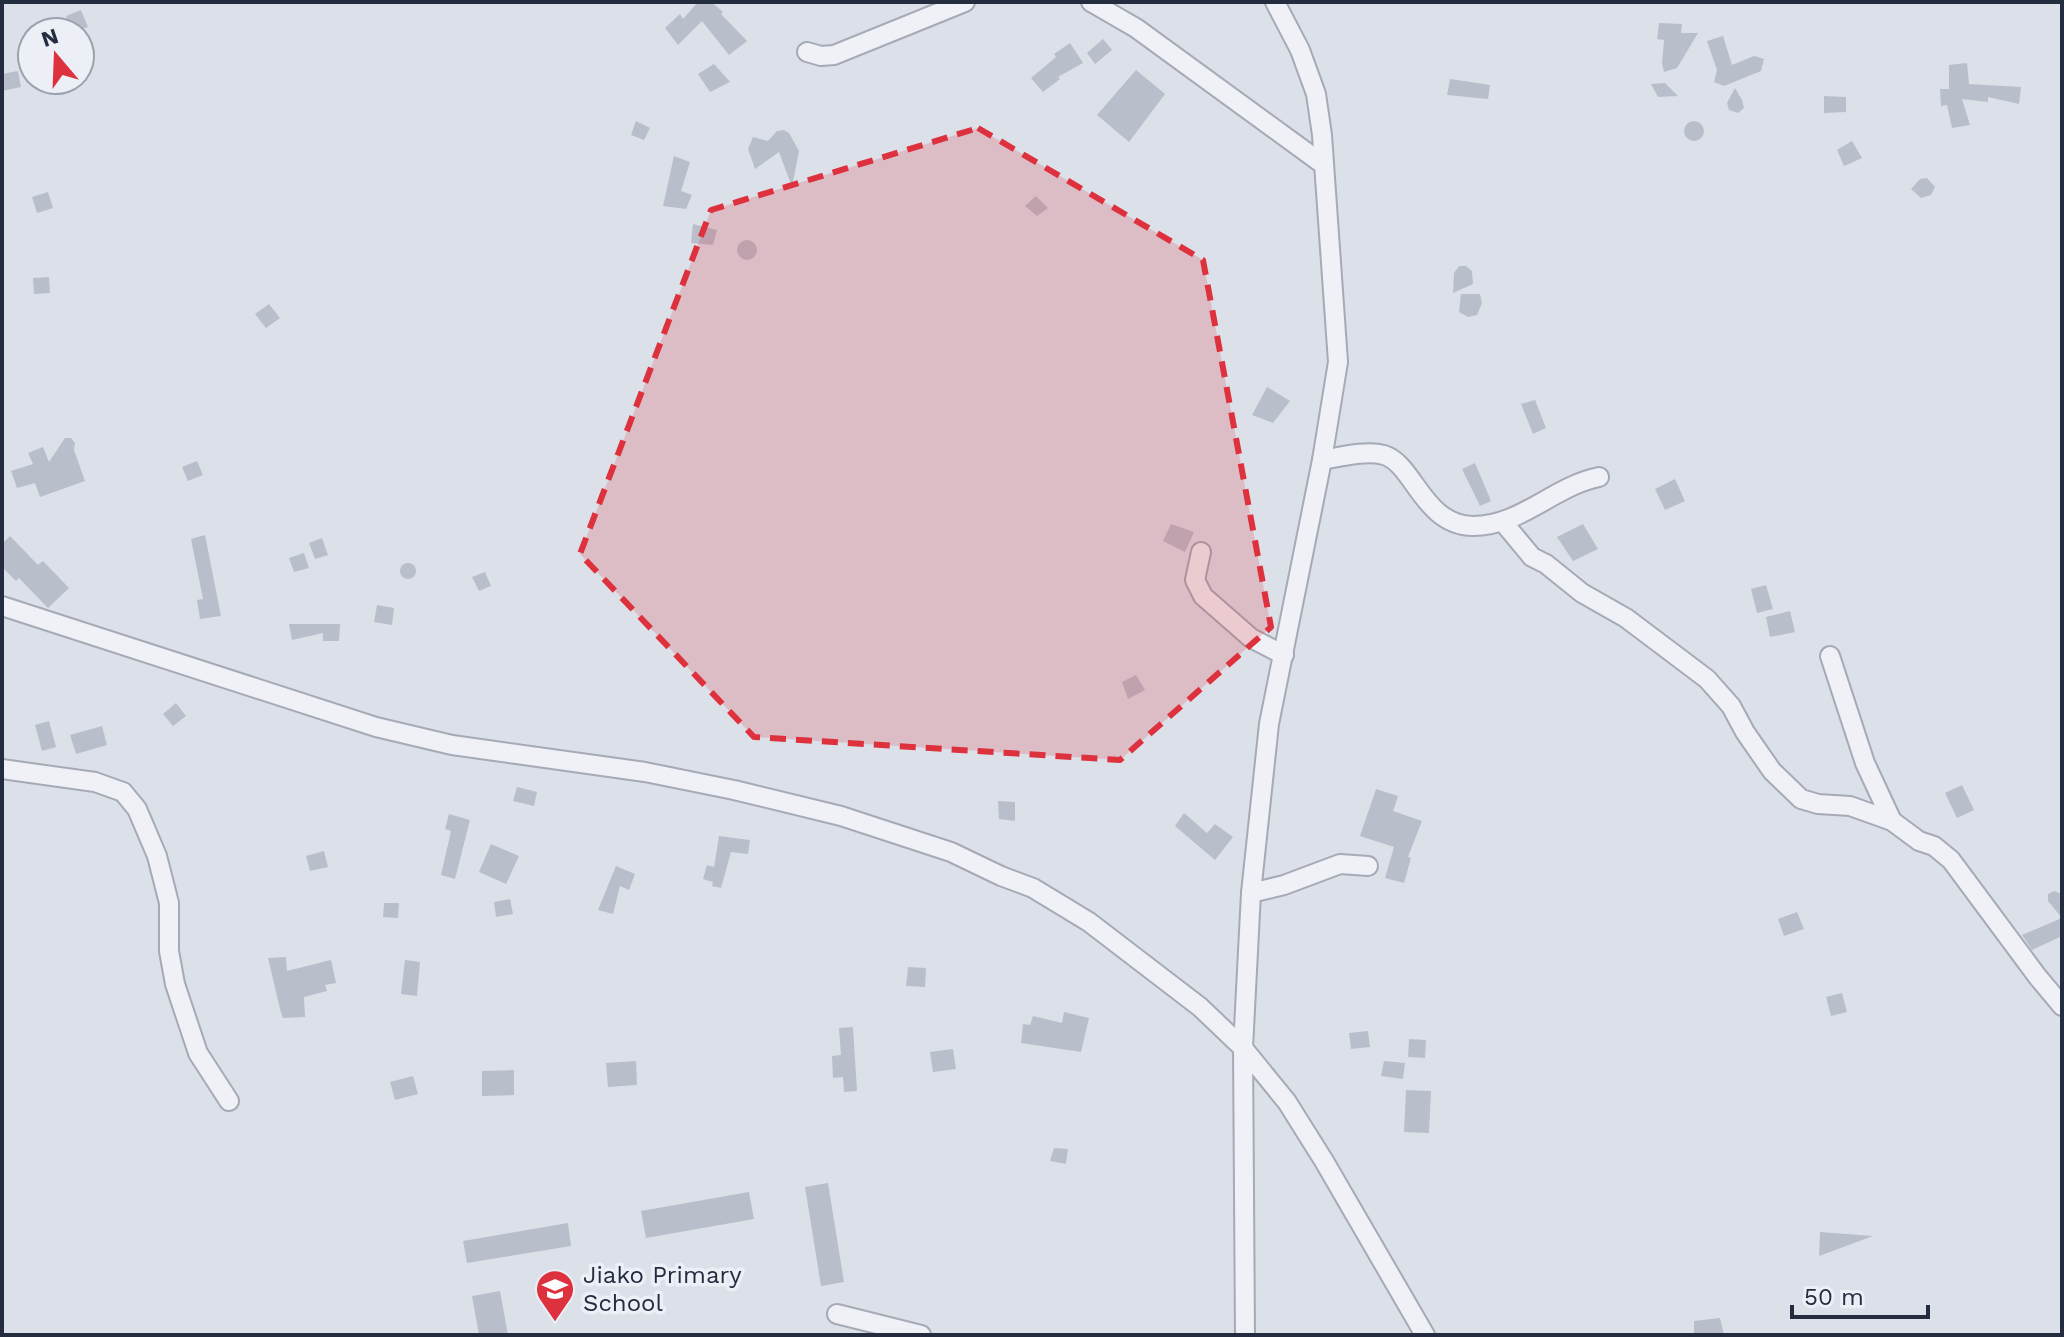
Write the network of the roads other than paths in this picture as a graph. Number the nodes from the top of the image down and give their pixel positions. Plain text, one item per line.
1 (965, 2) edge
2 (1091, 2) edge
3 (1275, 2) edge
4 (807, 52) dead end
5 (1324, 165) junction
6 (1322, 460) junction
7 (1599, 477) dead end
8 (1503, 522) junction
9 (1201, 552) dead end
10 (3, 608) edge
11 (1284, 655) junction
12 (1830, 656) dead end
13 (2, 769) edge
14 (1892, 821) junction
15 (1368, 866) dead end
16 (1251, 893) junction
17 (2062, 1006) edge
18 (1243, 1048) junction
19 (229, 1101) dead end
20 (837, 1314) dead end
21 (921, 1335) edge
22 (1245, 1335) edge
23 (1425, 1335) edge

1 - 4 street
2 - 5 street
3 - 5 street
5 - 6 street
6 - 8 street
6 - 11 street
7 - 8 street
8 - 14 street
9 - 11 street
10 - 18 street
11 - 16 street
12 - 14 street
13 - 19 street
14 - 17 street
15 - 16 street
16 - 18 street
18 - 22 street
18 - 23 street
20 - 21 street

